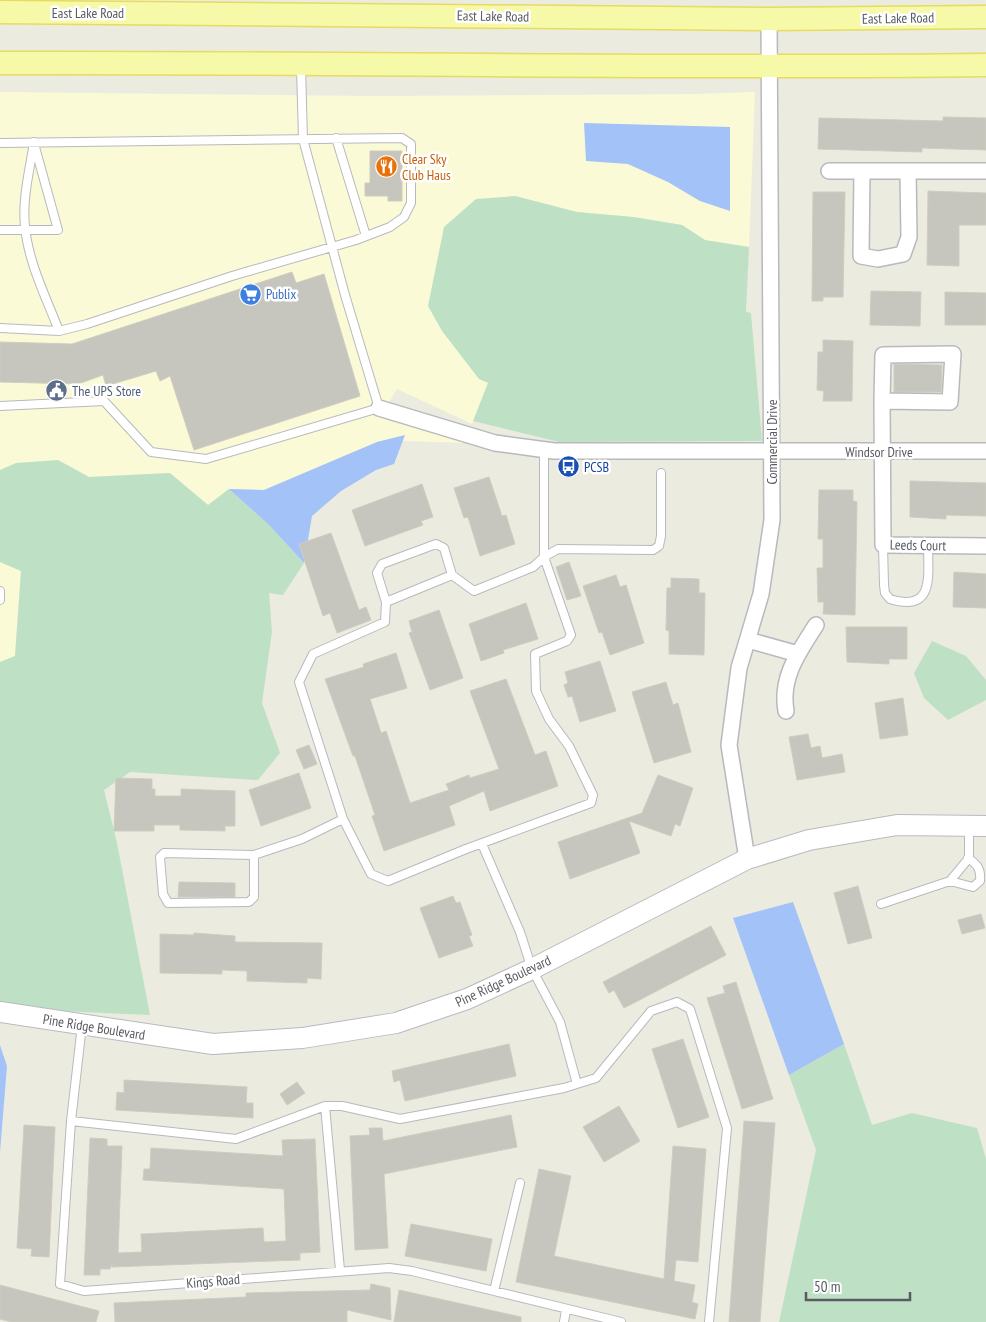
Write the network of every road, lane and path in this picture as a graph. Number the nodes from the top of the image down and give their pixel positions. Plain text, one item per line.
1 (0, 12) edge
2 (986, 17) edge
3 (769, 20) junction
4 (301, 62) junction
5 (0, 63) edge
6 (986, 65) edge
7 (769, 68) junction
8 (336, 138) junction
9 (303, 139) junction
10 (0, 142) edge
11 (34, 142) junction
12 (829, 171) dead end
13 (862, 171) junction
14 (908, 171) junction
15 (986, 171) edge
16 (0, 230) edge
17 (26, 231) junction
18 (366, 236) junction
19 (332, 246) junction
20 (0, 328) edge
21 (59, 331) junction
22 (882, 401) junction
23 (0, 406) edge
24 (379, 408) junction
25 (544, 450) junction
26 (773, 451) junction
27 (986, 451) edge
28 (882, 452) junction
29 (661, 473) dead end
30 (883, 545) junction
31 (928, 545) junction
32 (986, 546) edge
33 (544, 557) junction
34 (452, 575) junction
35 (0, 592) edge
36 (0, 600) edge
37 (386, 602) junction
38 (816, 625) dead end
39 (748, 640) junction
40 (798, 654) junction
41 (786, 711) dead end
42 (343, 819) junction
43 (977, 825) edge
44 (482, 844) junction
45 (254, 855) junction
46 (968, 858) junction
47 (747, 859) junction
48 (950, 881) junction
49 (881, 904) dead end
50 (532, 969) junction
51 (0, 1012) edge
52 (82, 1025) junction
53 (577, 1084) junction
54 (325, 1106) junction
55 (71, 1121) junction
56 (520, 1184) dead end
57 (340, 1270) junction
58 (494, 1291) junction
59 (566, 1310) junction
60 (564, 1322) edge
61 (621, 1322) edge
62 (710, 1322) edge

1 - 3 main road, East Lake Road
2 - 3 main road, East Lake Road
3 - 7 street, Commercial Drive
4 - 5 main road
4 - 7 main road
4 - 9 lane
6 - 7 main road
7 - 26 street, Commercial Drive
8 - 9 lane
8 - 18 lane
8 - 18 lane
9 - 11 lane
9 - 19 lane
10 - 11 lane
11 - 17 lane
11 - 17 lane
12 - 13 street
13 - 14 street
13 - 14 street
14 - 15 street
16 - 17 lane
17 - 21 lane
18 - 19 lane
19 - 21 lane
19 - 24 lane
20 - 21 lane
22 - 22 street, Leeds Court
22 - 28 street, Leeds Court
23 - 24 lane
24 - 25 street, Windsor Drive
25 - 26 street, Windsor Drive
25 - 33 lane
26 - 28 street, Windsor Drive
26 - 39 street, Commercial Drive
27 - 28 street, Windsor Drive
28 - 30 street, Leeds Court
29 - 33 lane
30 - 31 street, Leeds Court
30 - 31 lane
31 - 32 street, Leeds Court
33 - 34 lane
33 - 44 lane
34 - 37 lane
34 - 37 lane
35 - 36 lane
37 - 42 lane
38 - 40 street
39 - 40 street
39 - 47 street, Commercial Drive
40 - 41 street
42 - 44 lane
42 - 45 lane
43 - 46 lane
43 - 47 street, Pine Ridge Boulevard
44 - 50 lane
45 - 45 lane
46 - 48 lane
46 - 48 lane
47 - 50 street, Pine Ridge Boulevard
48 - 49 lane
50 - 52 street, Pine Ridge Boulevard
50 - 53 lane
51 - 52 street, Pine Ridge Boulevard
52 - 55 lane, Kings Road
53 - 54 lane
53 - 62 lane
54 - 55 lane
54 - 57 lane
55 - 57 lane, Kings Road
56 - 58 lane
57 - 58 lane, Kings Road
58 - 59 lane, Kings Road
59 - 60 lane
59 - 61 lane, Kings Road

